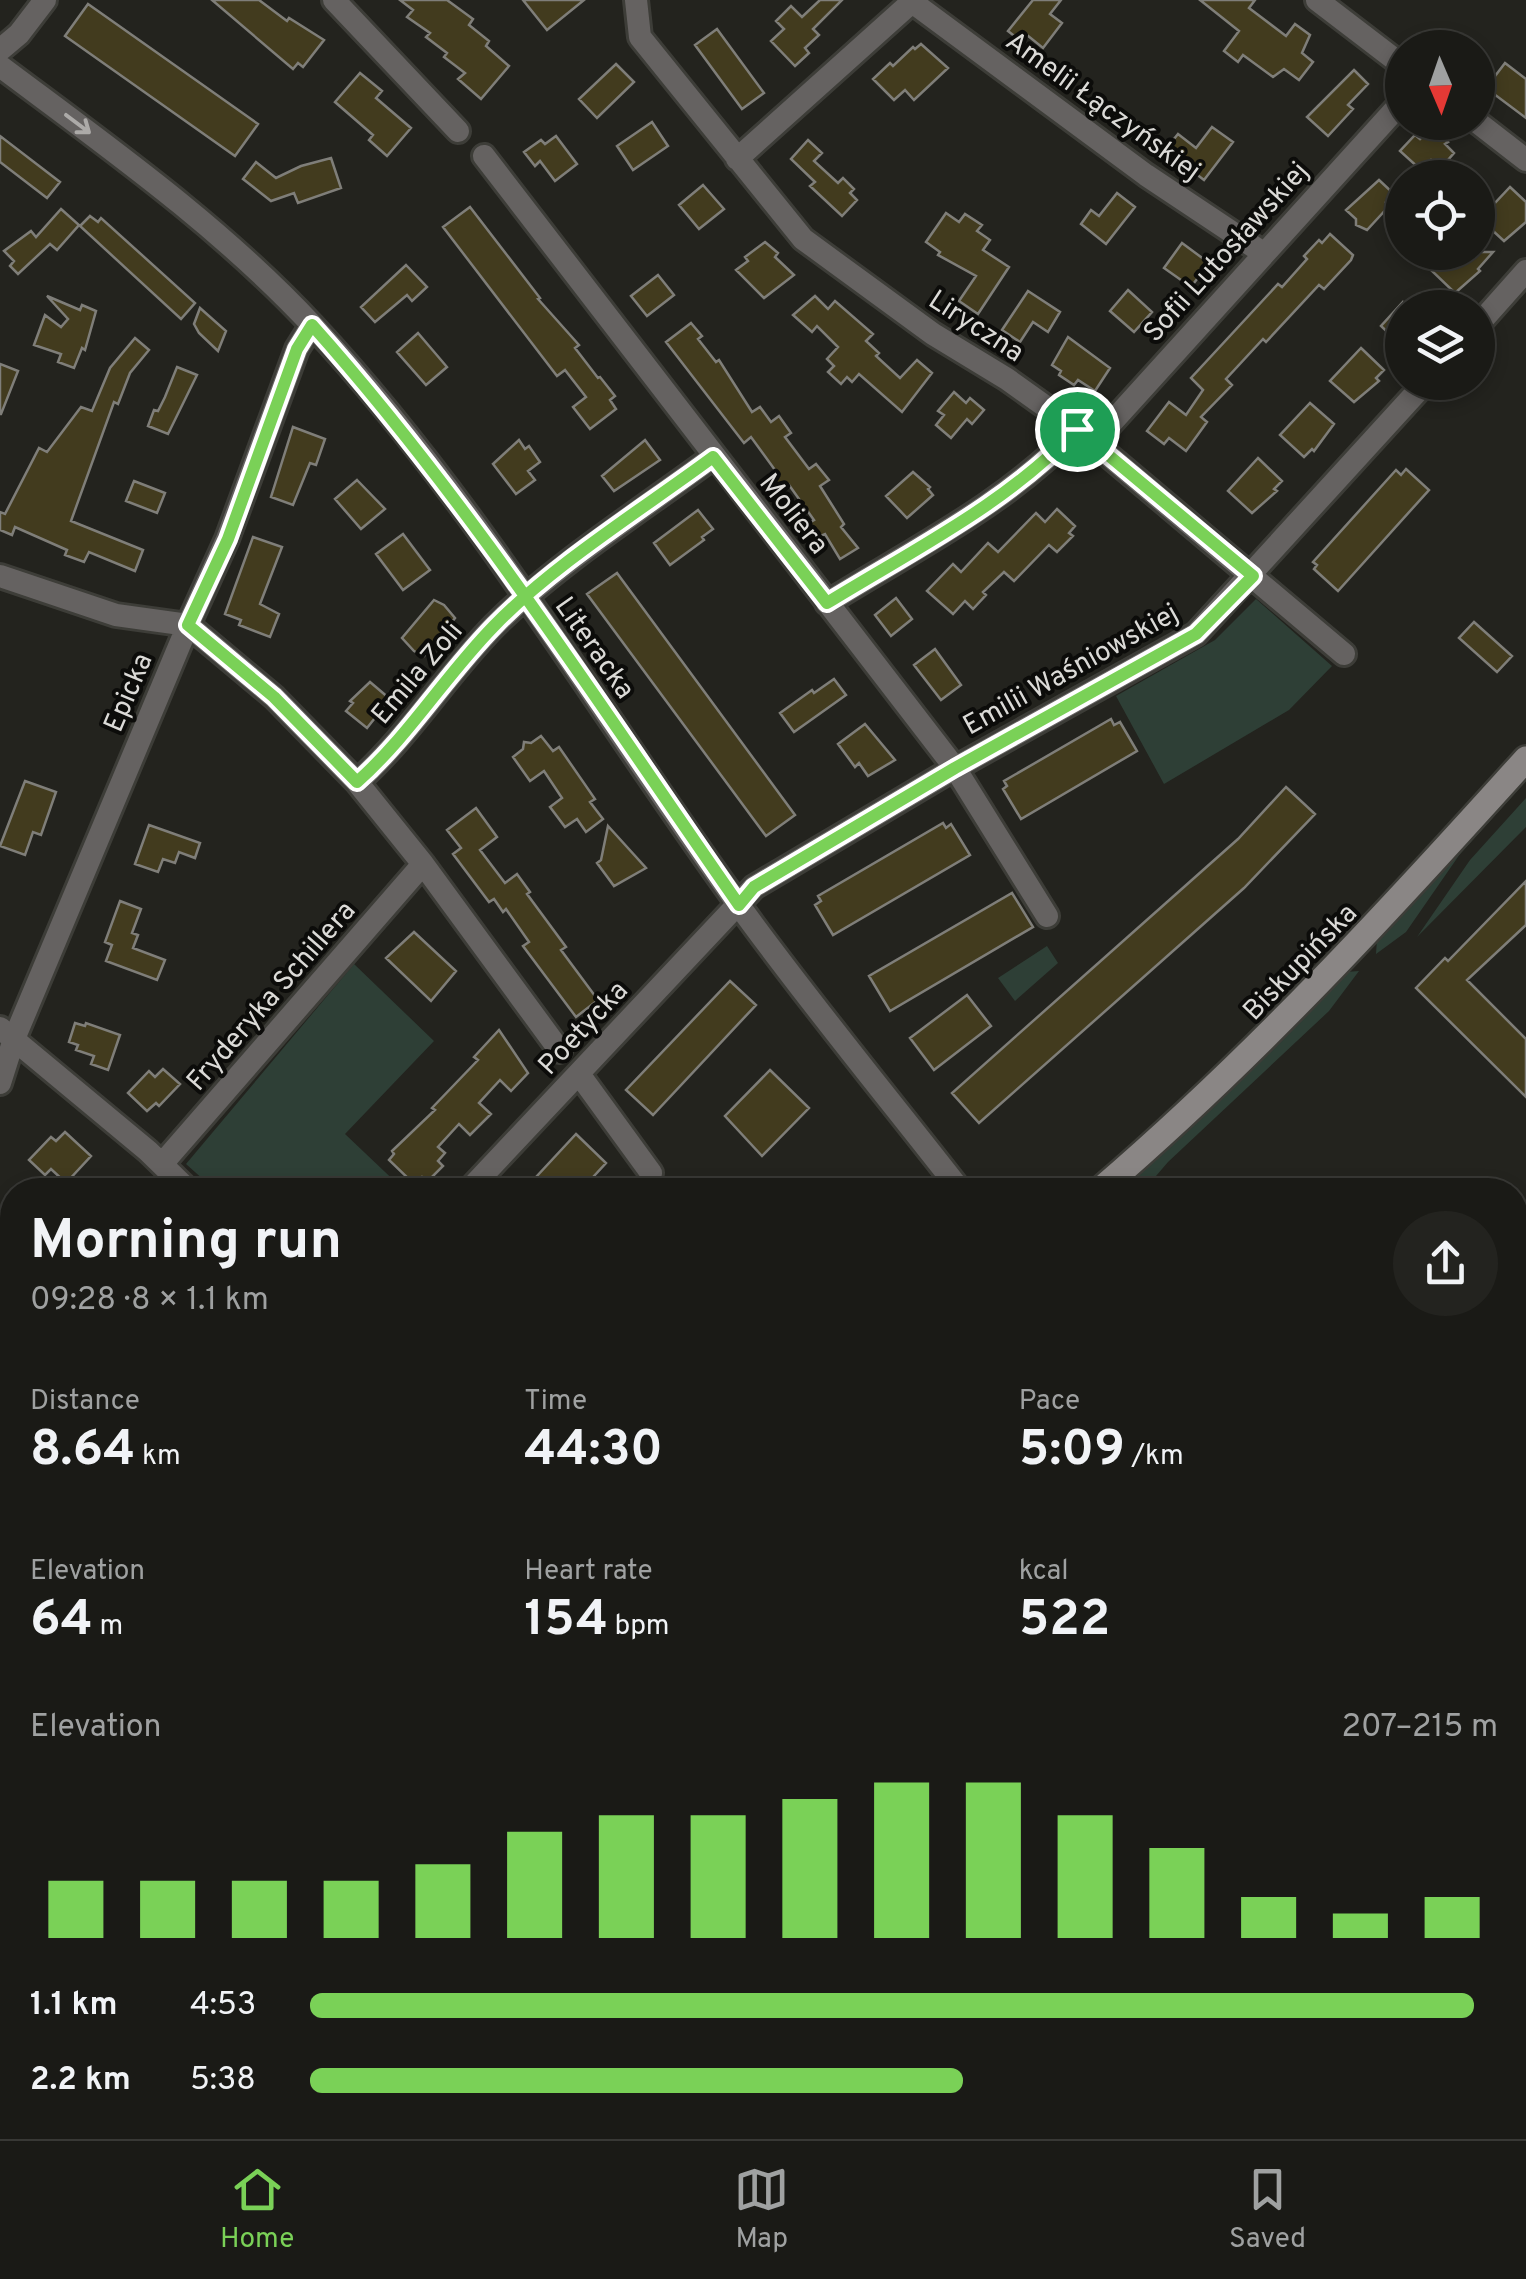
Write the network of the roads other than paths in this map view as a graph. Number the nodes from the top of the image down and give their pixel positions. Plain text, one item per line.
1 (45, 0) edge
2 (334, 0) edge
3 (636, 0) edge
4 (1317, 0) edge
5 (913, 1) edge
6 (0, 50) edge
7 (1385, 52) edge
8 (0, 66) edge
9 (1385, 121) edge
10 (458, 131) dead end
11 (1495, 135) edge
12 (484, 156) dead end
13 (737, 159) junction
14 (1526, 160) edge
15 (1264, 253) junction
16 (1526, 271) edge
17 (1495, 306) edge
18 (312, 325) junction
19 (1410, 400) edge
20 (1086, 436) junction
21 (713, 457) junction
22 (0, 576) edge
23 (1253, 576) junction
24 (524, 597) junction
25 (827, 603) junction
26 (188, 625) junction
27 (1344, 654) dead end
28 (1526, 759) edge
29 (955, 768) junction
30 (357, 782) junction
31 (423, 864) junction
32 (739, 905) junction
33 (1047, 916) dead end
34 (7, 1033) edge
35 (560, 1051) dead end
36 (579, 1074) junction
37 (0, 1083) edge
38 (162, 1164) junction
39 (651, 1173) dead end
40 (176, 1178) edge
41 (481, 1178) edge
42 (951, 1178) edge
43 (1114, 1178) edge

1 - 6 street
2 - 10 street
3 - 13 street, Liryczna
4 - 7 street
5 - 13 street
5 - 15 street, Amelii Łączyńskiej
8 -> 18 street, Literacka
9 - 15 street, Sofii Lutosławskiej
11 - 14 street
12 - 21 street, Moliera
13 - 20 street, Liryczna
15 - 20 street, Sofii Lutosławskiej
16 - 17 street
18 - 24 street, Literacka
18 - 26 street, Epicka
19 - 23 street, Emilii Waśniowskiej
20 - 23 street, Liryczna
20 - 25 street, Sofii Lutosławskiej
21 - 24 street, Emila Zoli
21 - 25 street, Moliera
22 - 26 street
23 - 27 street, Liryczna
23 - 29 street, Emilii Waśniowskiej
24 - 30 street, Emila Zoli
24 - 32 street, Literacka
25 - 29 street, Moliera
26 - 30 street
26 - 34 street, Epicka
28 - 43 street, Biskupińska
29 - 32 street, Emilii Waśniowskiej
29 - 33 street, Moliera
30 - 31 street
31 - 35 street
31 - 38 street, Fryderyka Schillera
32 - 36 street, Poetycka
32 - 42 street, Literacka
34 - 37 street, Epicka
34 - 38 street
36 - 39 street
36 - 41 street, Poetycka
38 - 40 street

